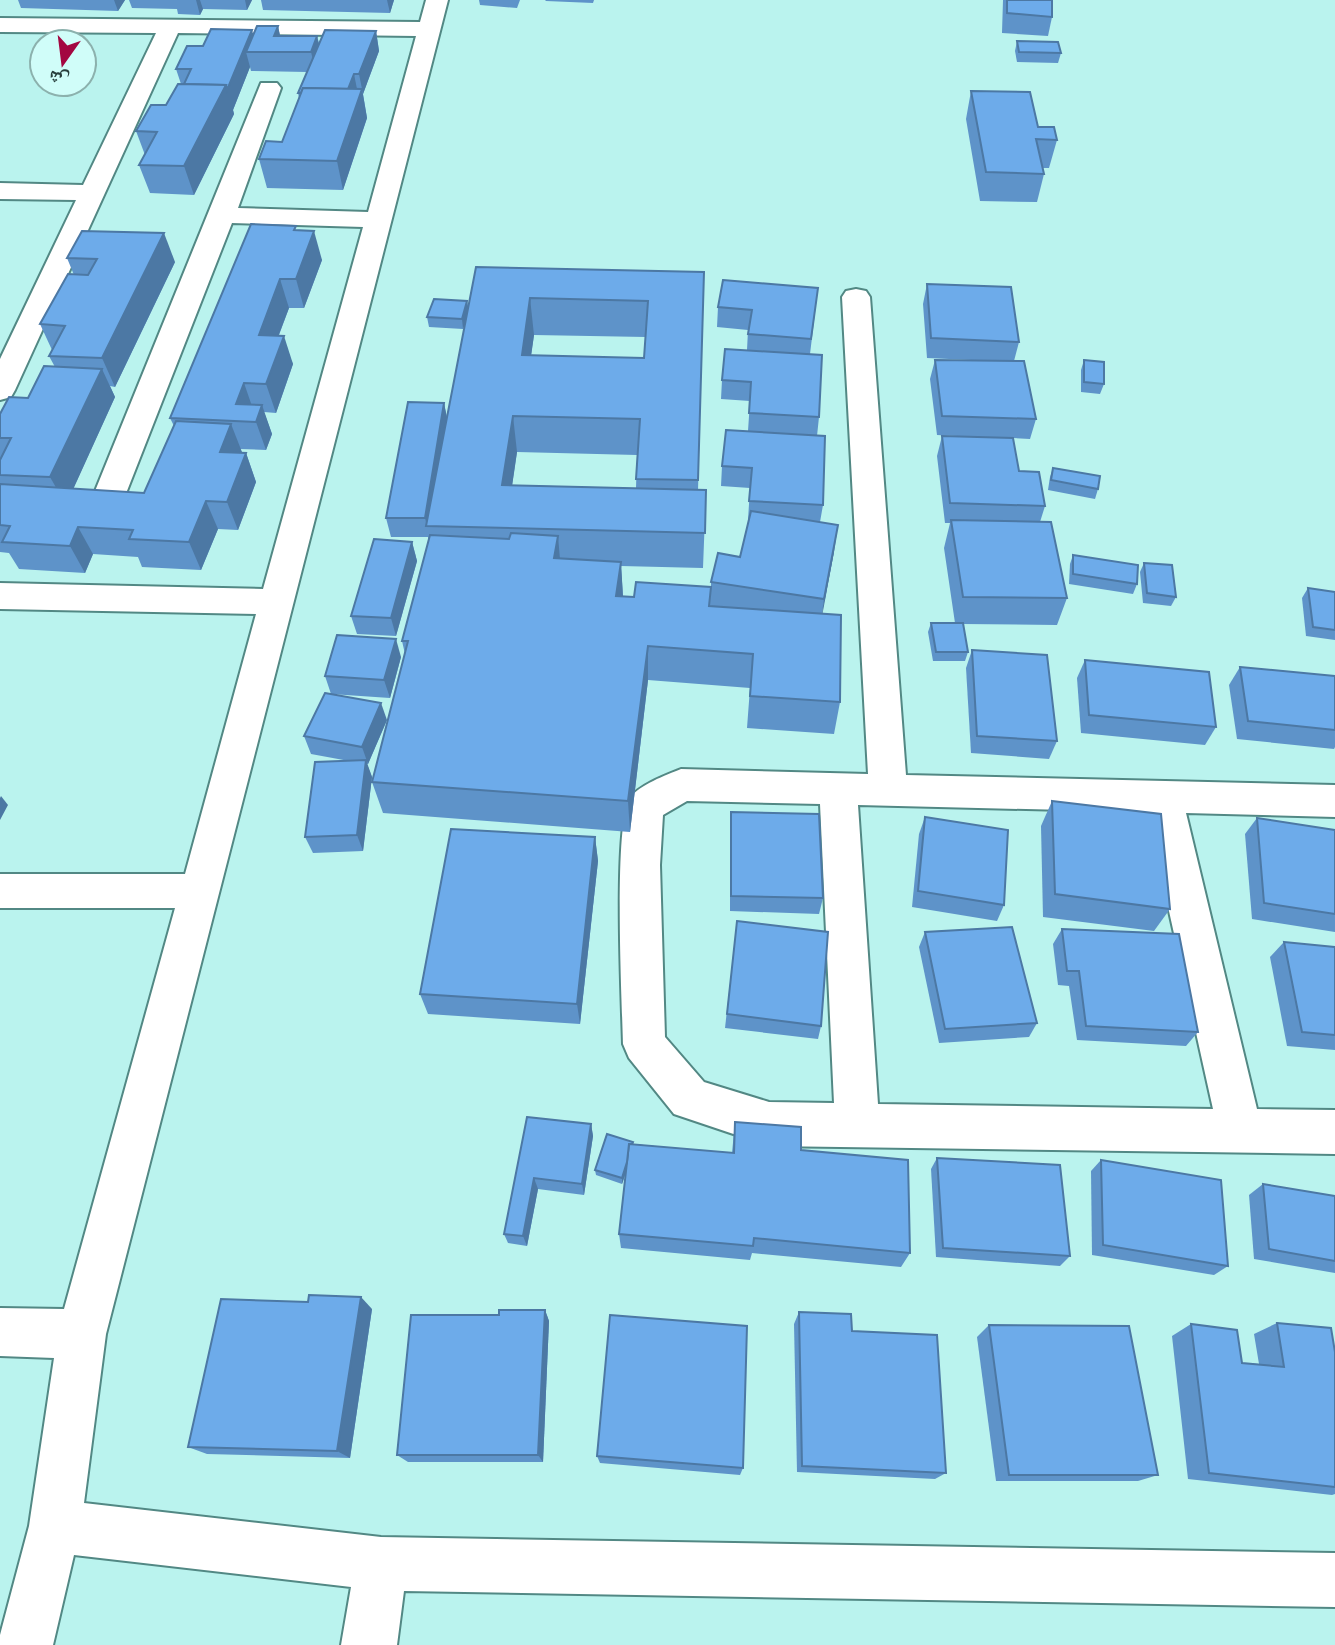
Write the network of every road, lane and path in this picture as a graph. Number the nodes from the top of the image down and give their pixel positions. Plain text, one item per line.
1 (433, 14) edge
2 (0, 25) edge
3 (170, 27) junction
4 (269, 88) dead end
5 (0, 191) edge
6 (92, 192) junction
7 (222, 215) junction
8 (378, 220) junction
9 (856, 297) dead end
10 (4, 374) edge
11 (109, 496) edge
12 (0, 596) edge
13 (277, 602) junction
14 (838, 789) junction
15 (888, 790) junction
16 (1163, 797) junction
17 (1335, 801) edge
18 (0, 891) edge
19 (200, 891) junction
20 (857, 1126) junction
21 (1240, 1130) junction
22 (1335, 1132) edge
23 (0, 1332) edge
24 (82, 1334) junction
25 (55, 1526) junction
26 (381, 1564) junction
27 (1335, 1580) edge
28 (25, 1645) edge
29 (369, 1645) edge

1 - 3 street
1 - 8 street
2 - 3 street
3 - 6 street
4 - 7 street
5 - 6 street
6 - 10 street
7 - 8 street
7 - 11 street
8 - 13 street
9 - 15 street
12 - 13 street
13 - 19 street
14 - 15 street
14 - 20 street
14 - 20 street
15 - 16 street
16 - 17 street
16 - 21 street
18 - 19 street
19 - 24 street
20 - 21 street
21 - 22 street
23 - 24 street
24 - 25 street
25 - 26 street
25 - 28 street
26 - 27 street
26 - 29 street

